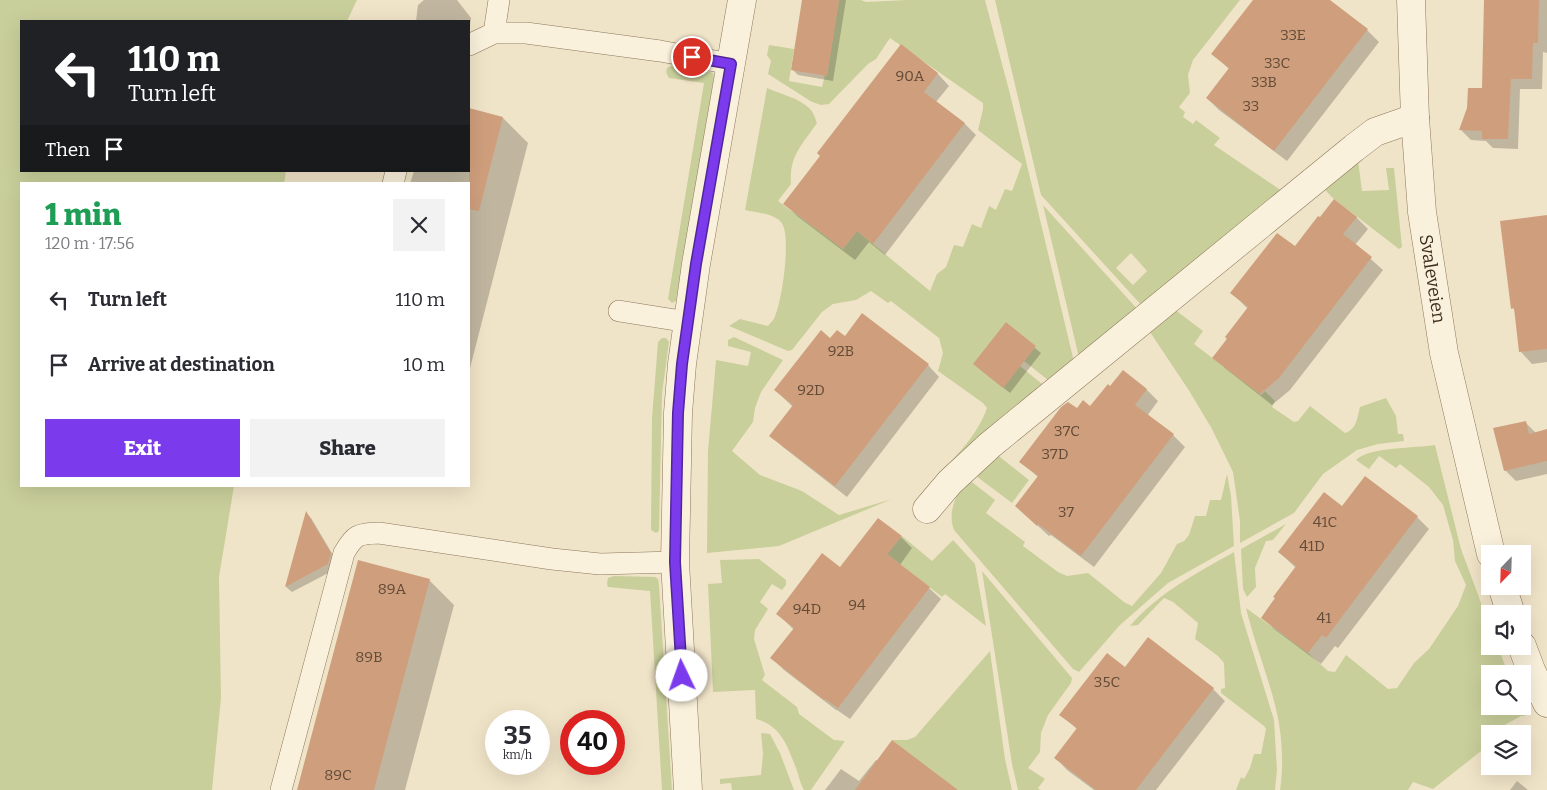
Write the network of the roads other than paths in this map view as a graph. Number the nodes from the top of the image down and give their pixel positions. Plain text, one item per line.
1 (499, 0) edge
2 (742, 0) edge
3 (1411, 0) edge
4 (494, 33) junction
5 (470, 45) edge
6 (731, 64) junction
7 (1414, 118) junction
8 (619, 312) dead end
9 (688, 322) junction
10 (927, 509) dead end
11 (1489, 545) edge
12 (675, 562) junction
13 (1525, 655) edge
14 (1547, 703) edge
15 (281, 790) edge
16 (688, 790) edge

1 - 4 lane
2 - 6 street
3 - 7 street, Svaleveien
4 - 5 lane
4 - 6 lane
6 - 9 street
7 - 10 street
7 - 11 street, Svaleveien
8 - 9 lane
9 - 12 street
12 - 15 lane
12 - 16 street
13 - 14 street

